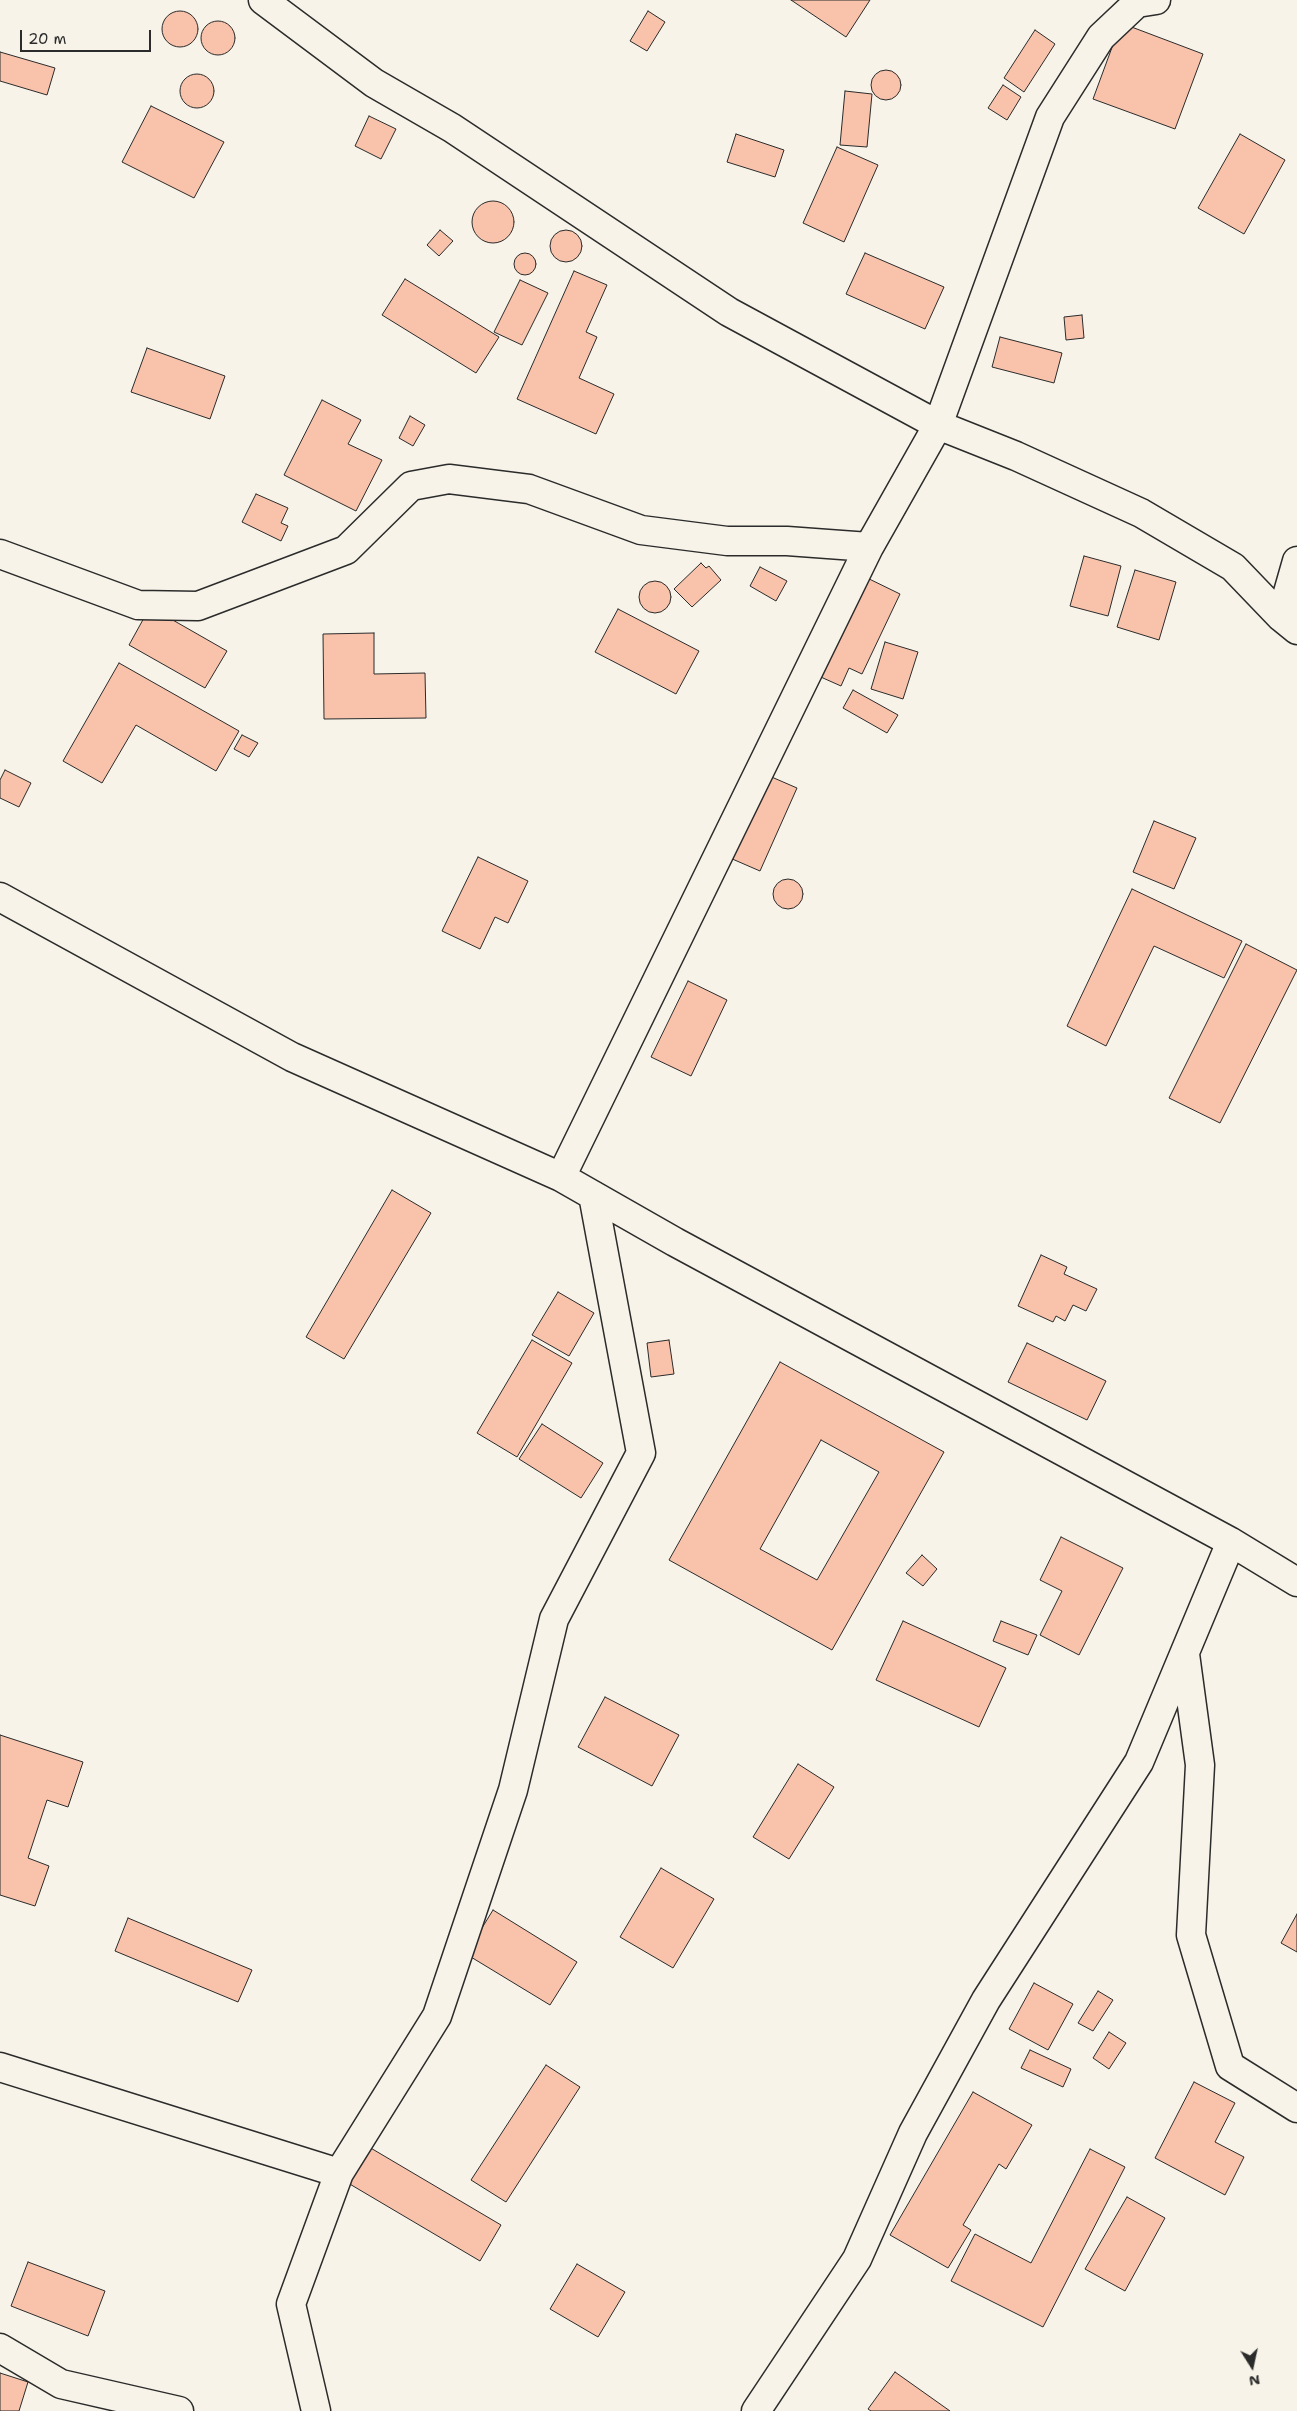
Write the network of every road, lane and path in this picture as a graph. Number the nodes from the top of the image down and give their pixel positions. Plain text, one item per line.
1 (263, 0) edge
2 (1156, 0) edge
3 (938, 425) junction
4 (869, 547) junction
5 (0, 554) edge
6 (1297, 561) edge
7 (1289, 623) edge
8 (0, 897) edge
9 (561, 1177) junction
10 (593, 1195) junction
11 (1231, 1542) junction
12 (1297, 1582) edge
13 (1185, 1652) junction
14 (0, 2068) edge
15 (1297, 2108) edge
16 (339, 2173) junction
17 (0, 2348) edge
18 (179, 2411) edge
19 (316, 2411) edge
20 (756, 2411) edge

1 - 3 street
2 - 3 street
3 - 4 street
3 - 7 street
4 - 5 street
4 - 9 street
6 - 7 street
8 - 9 street
9 - 10 street
10 - 11 street
10 - 16 street
11 - 12 street
11 - 13 street
13 - 15 street
13 - 20 street
14 - 16 street
16 - 19 street
17 - 18 street

